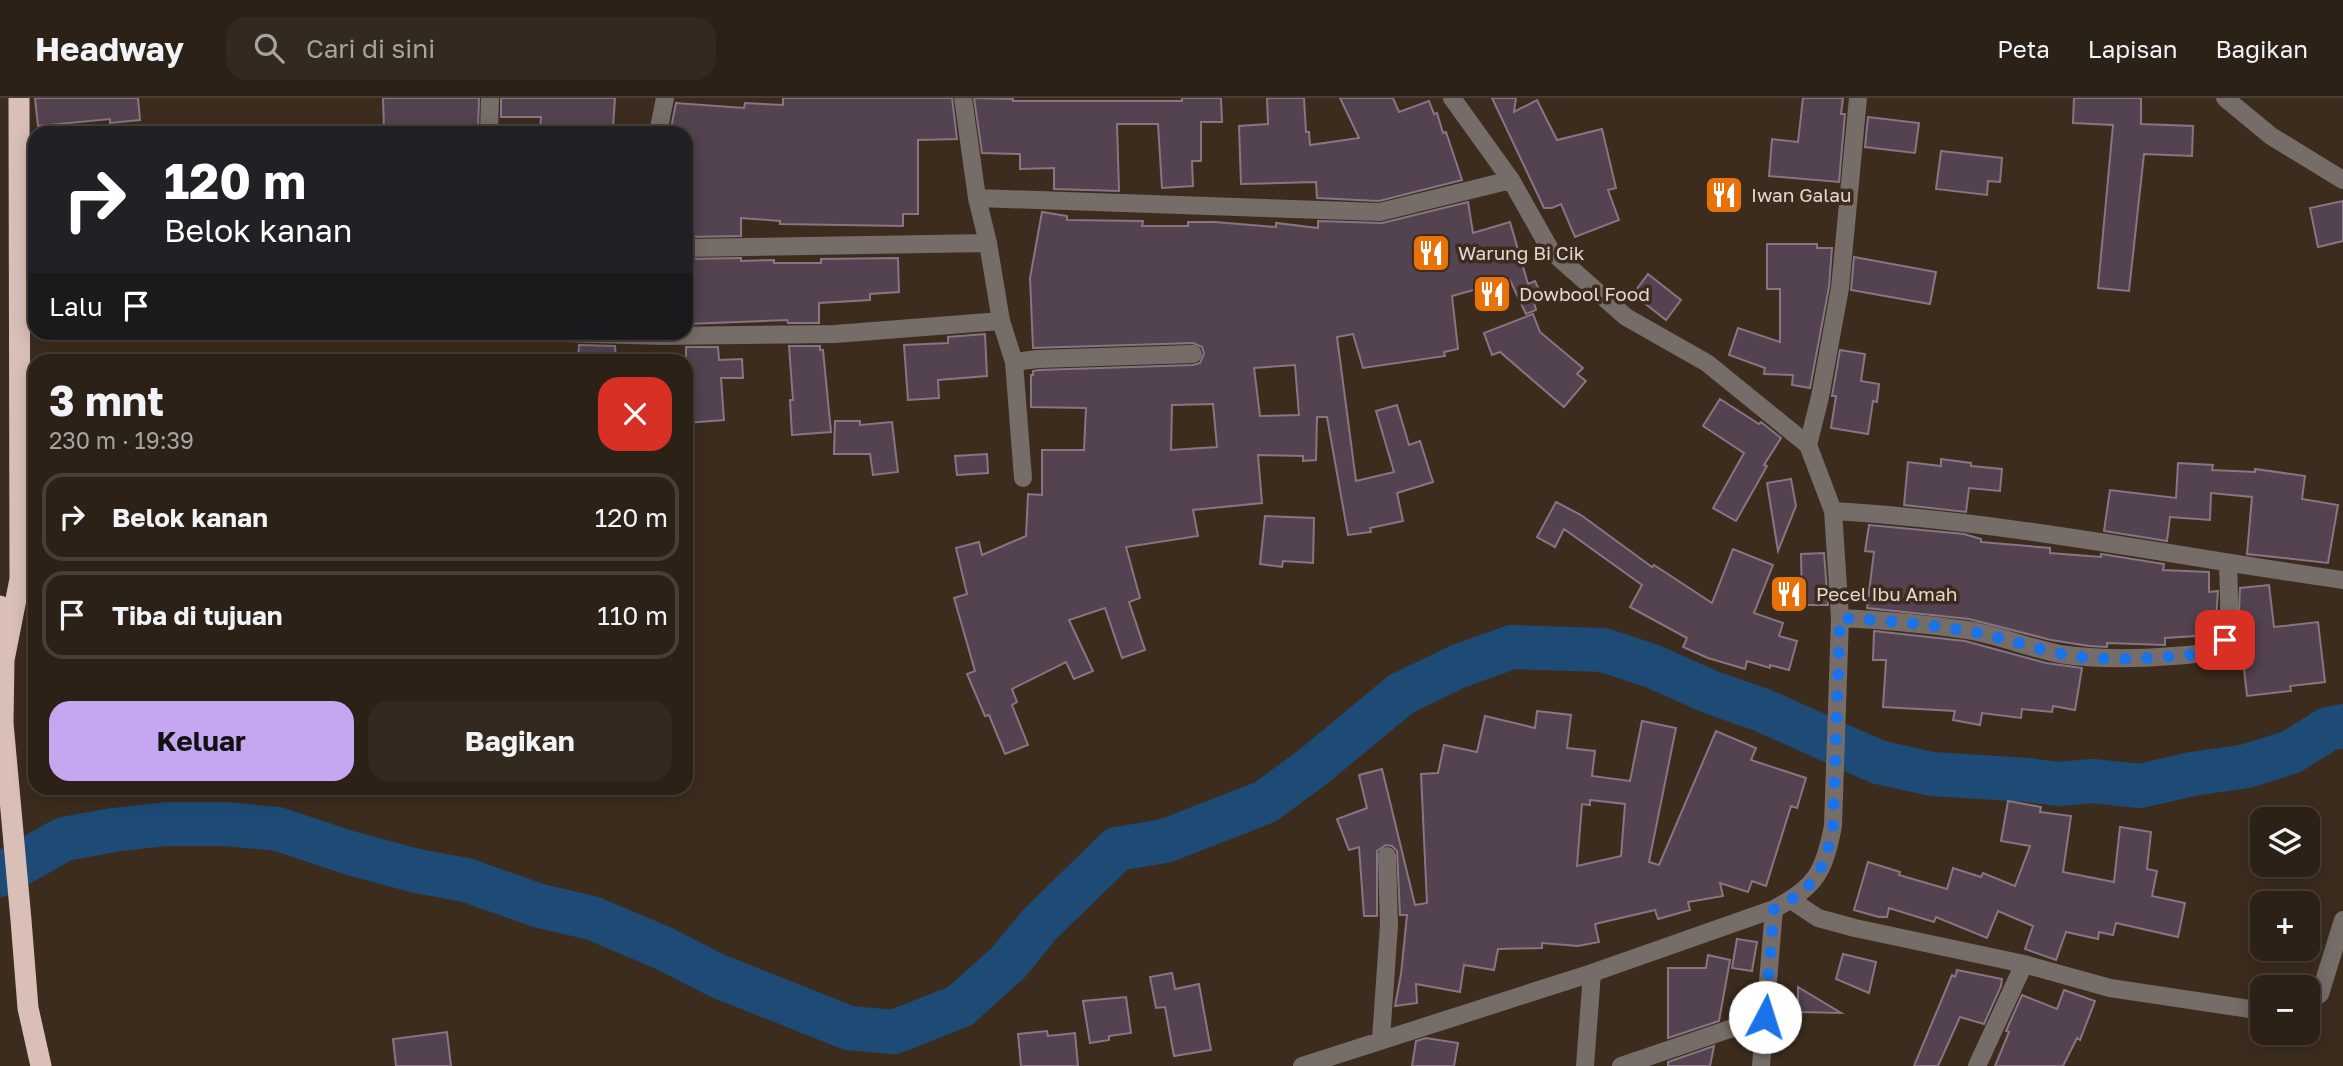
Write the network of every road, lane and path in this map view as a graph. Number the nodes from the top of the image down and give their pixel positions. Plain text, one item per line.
1 (19, 98) edge
2 (490, 98) edge
3 (665, 98) edge
4 (962, 98) edge
5 (1452, 98) edge
6 (1858, 98) edge
7 (2225, 98) edge
8 (489, 126) edge
9 (659, 126) edge
10 (1511, 180) junction
11 (2343, 180) edge
12 (977, 198) junction
13 (988, 243) junction
14 (693, 248) edge
15 (1002, 321) junction
16 (693, 334) edge
17 (1193, 354) dead end
18 (1014, 362) junction
19 (1808, 445) junction
20 (1023, 478) dead end
21 (1833, 511) junction
22 (2228, 564) junction
23 (2343, 580) edge
24 (0, 606) edge
25 (1840, 618) junction
26 (5, 660) junction
27 (1387, 856) dead end
28 (1791, 900) junction
29 (1774, 909) junction
30 (2343, 920) edge
31 (2024, 964) junction
32 (1592, 973) junction
33 (2320, 994) edge
34 (2250, 1009) edge
35 (1765, 1017) junction
36 (1381, 1040) junction
37 (41, 1066) edge
38 (1301, 1066) edge
39 (1585, 1066) edge
40 (1621, 1066) edge
41 (1760, 1066) edge
42 (1977, 1066) edge

1 - 26 highway
2 - 8 street
3 - 9 street
4 - 12 street
5 - 10 street
6 - 19 street
7 - 11 street
10 - 12 street
10 - 19 street
12 - 13 street
13 - 14 street
13 - 15 street
15 - 16 street
15 - 18 street
17 - 18 street
18 - 20 street
19 - 21 street
21 - 22 street
21 - 25 street
22 - 23 street
22 - 25 street
24 - 26 highway
25 - 28 street
26 - 37 highway
27 - 36 street
28 - 29 street
28 - 31 street
29 - 32 street
29 - 35 street
30 - 33 street
31 - 34 street
31 - 42 street
32 - 36 street
32 - 39 street
35 - 40 street
35 - 41 street
36 - 38 street

